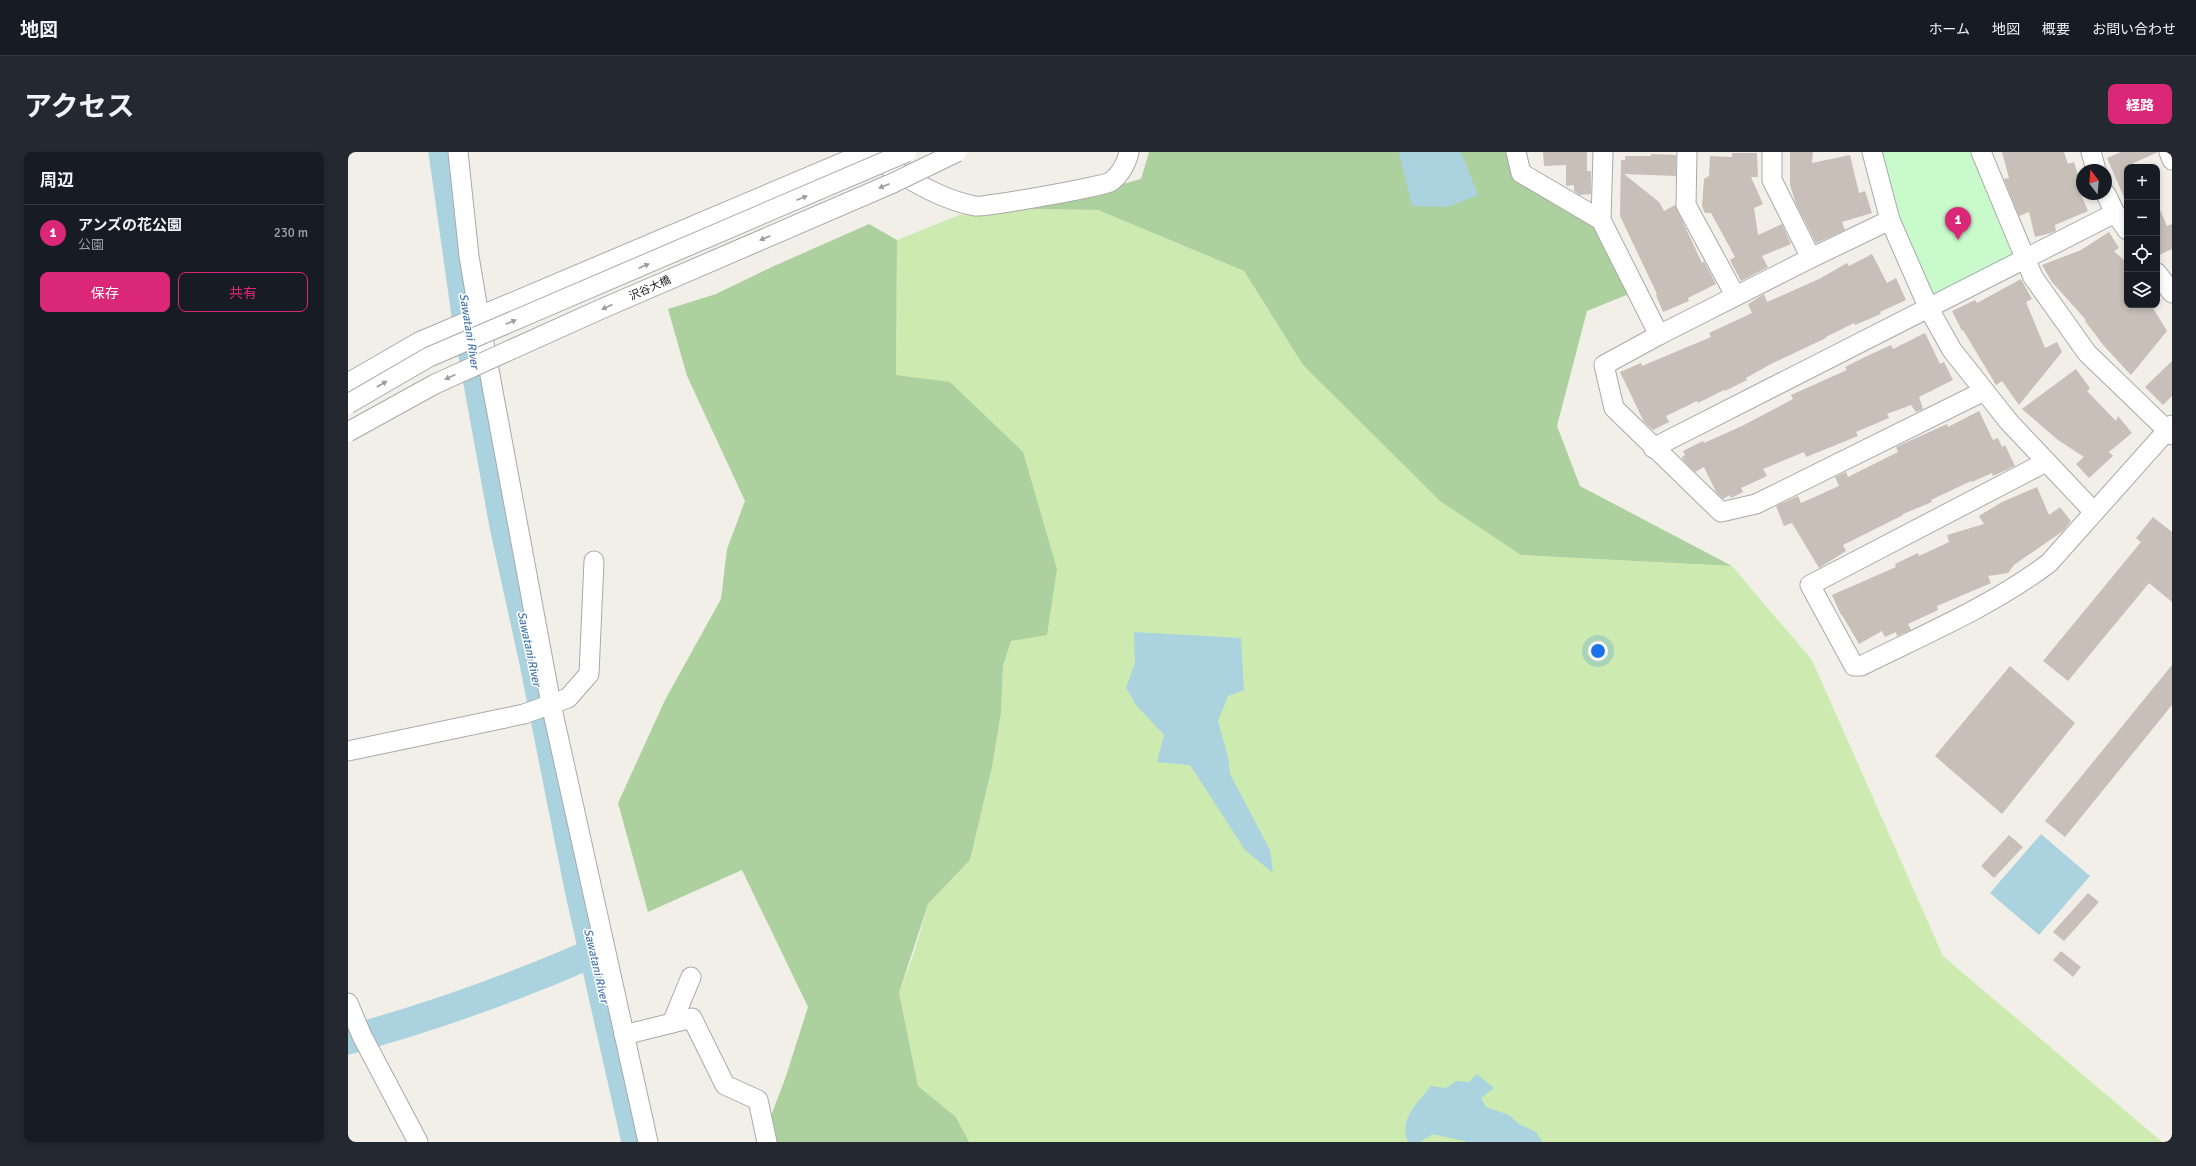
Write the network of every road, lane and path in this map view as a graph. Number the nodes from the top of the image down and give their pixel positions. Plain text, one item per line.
1 (458, 152) edge
2 (864, 152) edge
3 (907, 152) edge
4 (957, 152) edge
5 (1129, 152) edge
6 (1516, 152) edge
7 (1603, 152) edge
8 (1687, 152) edge
9 (1772, 152) edge
10 (1872, 152) edge
11 (1981, 152) edge
12 (2090, 152) edge
13 (2169, 152) edge
14 (2172, 160) edge
15 (2094, 164) edge
16 (2109, 200) edge
17 (2115, 213) junction
18 (1601, 220) junction
19 (1890, 220) junction
20 (2124, 226) edge
21 (1811, 258) junction
22 (2026, 260) junction
23 (2160, 277) edge
24 (2172, 293) edge
25 (1735, 295) junction
26 (1928, 309) junction
27 (479, 316) junction
28 (1659, 335) junction
29 (348, 383) edge
30 (1984, 390) junction
31 (348, 404) edge
32 (2170, 430) edge
33 (348, 432) edge
34 (1653, 448) junction
35 (2046, 462) junction
36 (2094, 512) junction
37 (594, 561) dead end
38 (550, 704) junction
39 (348, 751) edge
40 (691, 977) dead end
41 (348, 1004) edge
42 (672, 1023) junction
43 (624, 1035) junction
44 (418, 1142) edge
45 (648, 1142) edge
46 (767, 1142) edge

1 - 27 street
2 - 5 street
2 - 27 street
31 -> 3 street, 沢谷大橋, bridge
4 -> 33 street, 沢谷大橋, bridge
6 - 18 street
7 - 18 street
8 - 25 street
9 - 21 street
10 - 19 street
11 - 22 street
12 - 15 street
13 - 14 street
16 - 17 street
17 - 20 street
17 - 22 street
18 - 28 street
19 - 21 street
19 - 26 street
21 - 25 street
22 - 26 street
22 - 32 street
23 - 24 street
25 - 28 street
26 - 30 street
26 - 34 street
27 - 29 street
27 - 38 street
28 - 34 street
30 - 34 street
30 - 35 street
32 - 36 street
35 - 36 street
35 - 36 street
37 - 38 street
38 - 39 street
38 - 43 street
40 - 42 street
41 - 44 street
42 - 43 street
42 - 46 street
43 - 45 street

